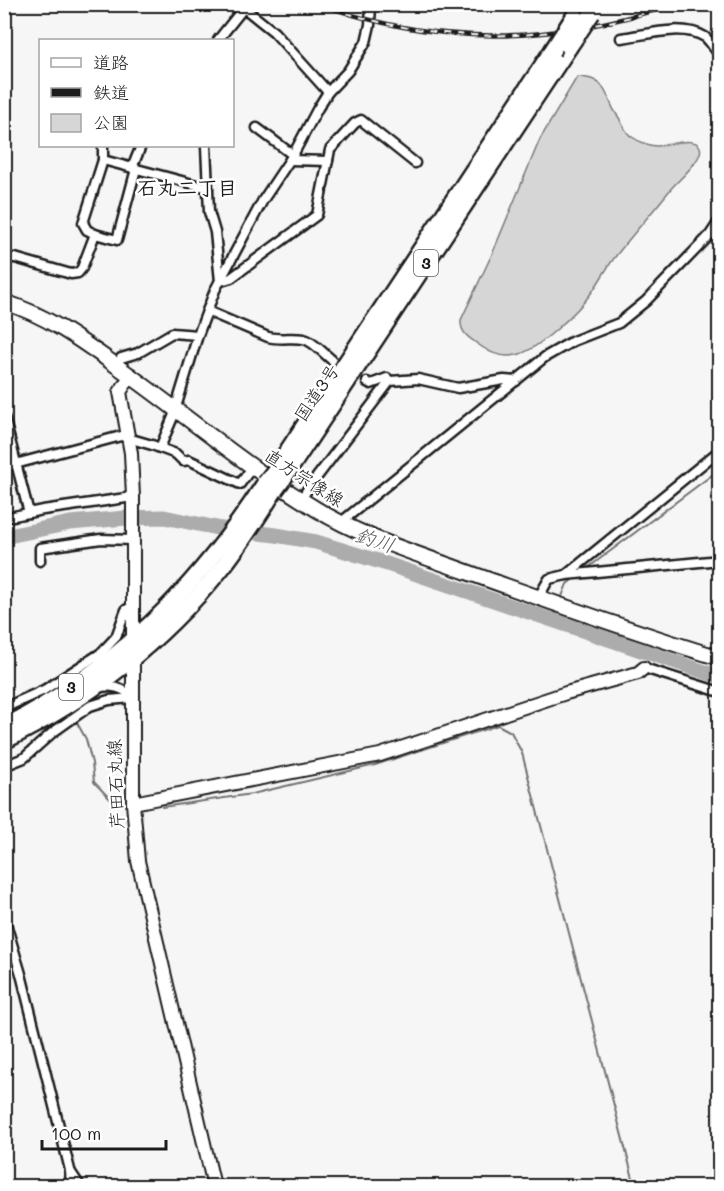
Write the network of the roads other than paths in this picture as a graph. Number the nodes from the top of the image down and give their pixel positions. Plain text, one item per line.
1 (371, 4) edge
2 (245, 6) edge
3 (587, 9) edge
4 (621, 38) dead end
5 (219, 39) edge
6 (720, 55) edge
7 (327, 92) junction
8 (256, 128) dead end
9 (103, 147) edge
10 (141, 147) edge
11 (206, 147) edge
12 (292, 158) junction
13 (103, 160) junction
14 (328, 161) junction
15 (416, 163) dead end
16 (134, 168) junction
17 (208, 188) junction
18 (720, 220) edge
19 (95, 234) junction
20 (4, 260) edge
21 (221, 281) junction
22 (4, 302) edge
23 (207, 311) junction
24 (198, 335) junction
25 (333, 360) dead end
26 (116, 365) junction
27 (131, 375) junction
28 (390, 381) junction
29 (516, 381) junction
30 (367, 382) dead end
31 (174, 408) junction
32 (4, 417) edge
33 (128, 437) junction
34 (160, 448) junction
35 (720, 450) edge
36 (18, 464) junction
37 (252, 466) junction
38 (4, 467) edge
39 (274, 481) junction
40 (133, 499) junction
41 (301, 500) junction
42 (29, 513) junction
43 (4, 518) edge
44 (340, 523) junction
45 (133, 540) junction
46 (231, 545) junction
47 (720, 560) edge
48 (40, 561) dead end
49 (566, 575) junction
50 (538, 598) junction
51 (133, 606) junction
52 (133, 641) junction
53 (133, 657) junction
54 (720, 658) edge
55 (644, 668) joint
56 (90, 691) junction
57 (720, 692) edge
58 (132, 698) junction
59 (4, 708) edge
60 (4, 726) edge
61 (4, 741) edge
62 (4, 766) edge
63 (133, 803) junction
64 (4, 917) edge
65 (70, 1170) junction
66 (71, 1186) edge
67 (80, 1186) edge
68 (214, 1186) edge

1 - 7 street
2 - 5 street
2 - 7 street
3 - 39 highway, 国道3号 / 3, bridge
3 - 39 highway, 国道3号 / 3, bridge
4 - 6 street
7 - 12 street
8 - 12 street
9 - 13 street
10 - 16 street
11 - 17 street
12 - 14 street
12 - 21 street
13 - 16 street
13 - 19 street
14 - 15 street
14 - 21 street
16 - 17 street
16 - 19 street
17 - 21 street
18 - 29 street
19 - 20 street
21 - 23 street
22 - 26 main road, 直方宗像線
23 - 24 street
23 - 25 street
24 - 26 street
24 - 31 street
26 - 27 main road, 直方宗像線
27 - 31 main road, 直方宗像線
27 - 33 main road, 芹田石丸線
28 - 29 street
28 - 30 street
28 - 41 street
29 - 44 street
31 - 34 street
31 - 37 main road, 直方宗像線
32 - 36 street
33 - 34 street
33 - 36 street
33 - 40 main road, 芹田石丸線
34 - 37 street
35 - 49 street
36 - 38 street
36 - 42 street
37 - 41 main road, 直方宗像線
39 - 46 highway, 国道3号 / 3
40 - 42 street
40 - 45 main road, 芹田石丸線
41 - 44 main road, 直方宗像線
42 - 43 street
44 - 50 main road, 直方宗像線
45 - 48 street
45 - 51 main road, 芹田石丸線
46 - 52 highway, 国道3号 / 3
46 - 53 highway, 国道3号 / 3
47 - 49 street
49 - 50 street
50 - 54 main road, 直方宗像線
51 - 52 main road, 芹田石丸線
51 - 59 street
52 - 53 main road, 芹田石丸線
52 - 60 highway, 国道3号 / 3
53 - 56 highway, 国道3号 / 3
53 - 58 main road, 芹田石丸線
55 - 57 street
55 - 63 main road
56 - 58 street
56 - 61 highway, 国道3号 / 3
58 - 62 street
58 - 63 main road, 芹田石丸線
63 - 68 main road, 芹田石丸線
64 - 65 street
65 - 66 street
65 - 67 street

